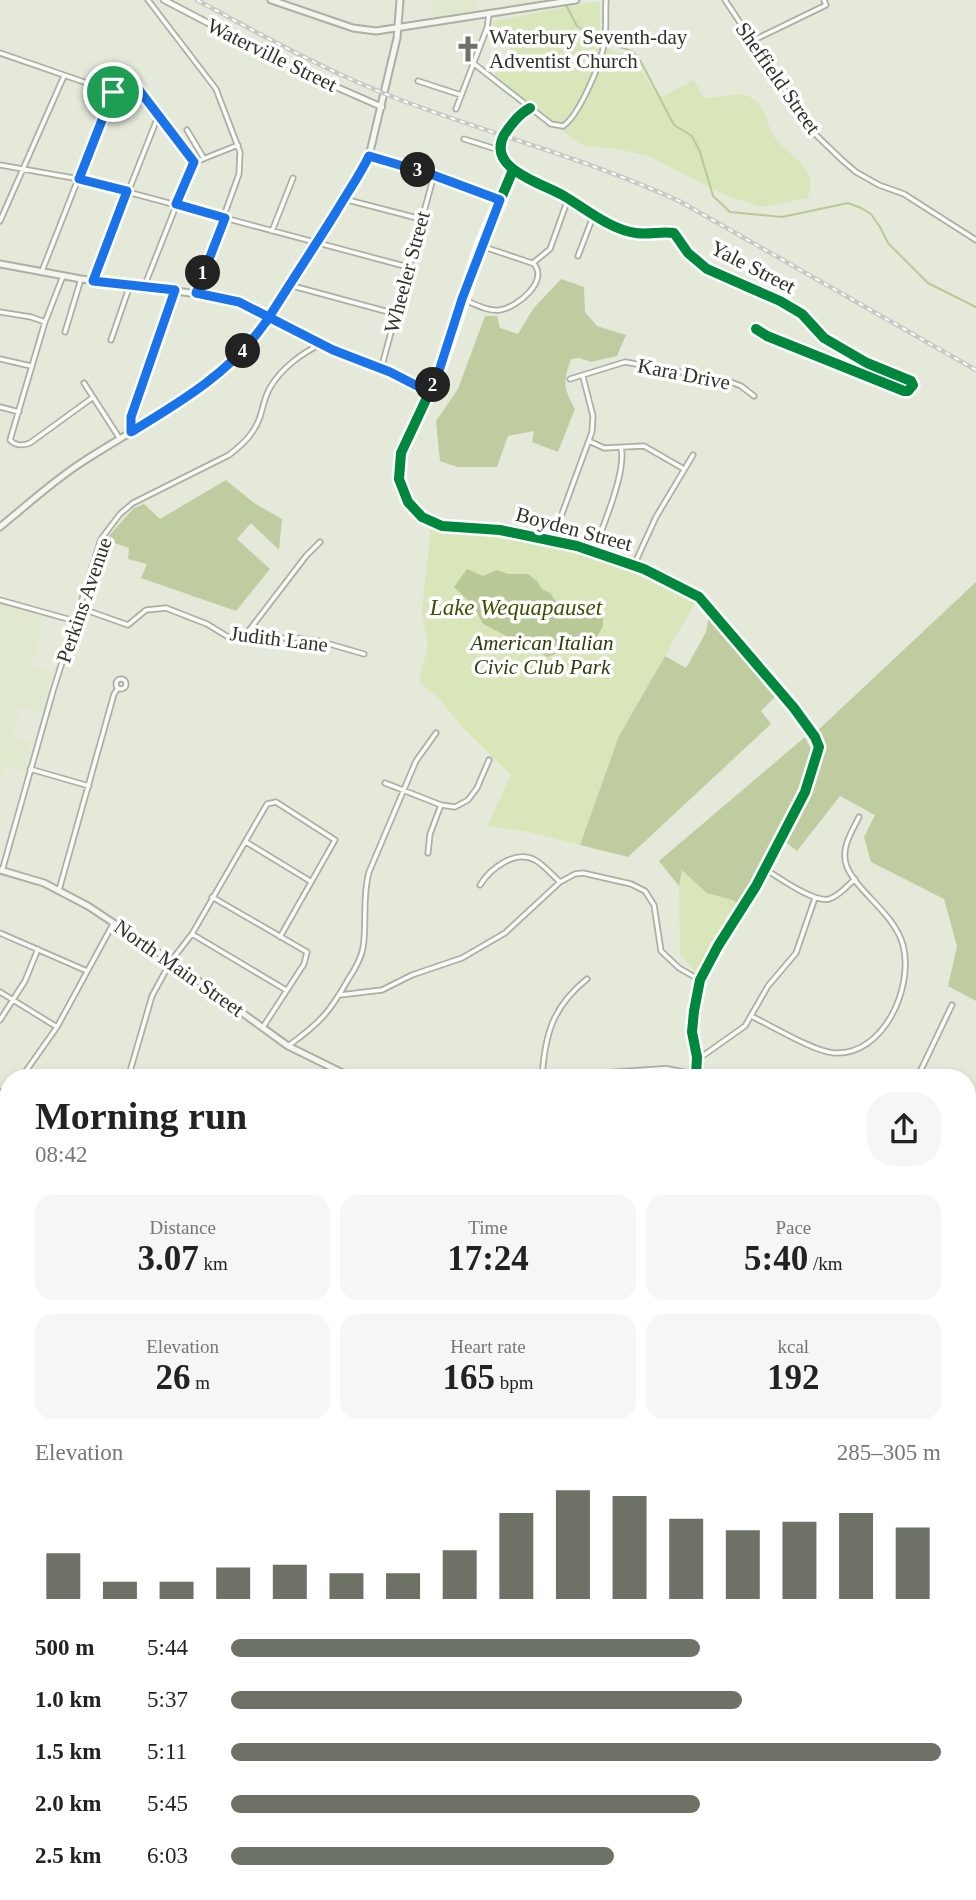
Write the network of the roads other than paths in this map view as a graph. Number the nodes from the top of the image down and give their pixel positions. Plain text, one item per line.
1 (148, 0) edge
2 (157, 0) edge
3 (164, 0) edge
4 (271, 0) edge
5 (401, 0) edge
6 (576, 0) edge
7 (606, 0) edge
8 (725, 0) edge
9 (824, 0) edge
10 (570, 1) edge
11 (152, 6) junction
12 (489, 14) junction
13 (399, 28) junction
14 (752, 41) junction
15 (0, 53) edge
16 (473, 63) junction
17 (65, 75) junction
18 (418, 81) dead end
19 (113, 92) junction
20 (461, 95) junction
21 (382, 107) junction
22 (530, 108) junction
23 (456, 109) dead end
24 (159, 114) junction
25 (187, 131) dead end
26 (464, 139) dead end
27 (238, 145) junction
28 (500, 150) junction
29 (369, 156) junction
30 (203, 158) junction
31 (194, 162) junction
32 (0, 165) edge
33 (23, 168) junction
34 (513, 170) junction
35 (433, 175) junction
36 (293, 178) dead end
37 (79, 179) junction
38 (127, 191) junction
39 (344, 199) junction
40 (568, 199) junction
41 (500, 200) junction
42 (176, 204) junction
43 (594, 214) junction
44 (1, 215) edge
45 (225, 218) junction
46 (421, 219) junction
47 (0, 221) edge
48 (272, 231) junction
49 (976, 240) edge
50 (317, 242) junction
51 (481, 246) junction
52 (578, 256) dead end
53 (533, 263) junction
54 (0, 264) edge
55 (408, 267) junction
56 (42, 272) junction
57 (63, 276) junction
58 (82, 279) junction
59 (93, 281) junction
60 (130, 285) junction
61 (289, 285) junction
62 (144, 286) junction
63 (175, 290) junction
64 (196, 293) junction
65 (462, 299) junction
66 (0, 312) edge
67 (396, 314) junction
68 (269, 317) junction
69 (45, 322) junction
70 (756, 329) dead end
71 (65, 332) dead end
72 (111, 340) dead end
73 (321, 344) junction
74 (0, 359) edge
75 (860, 359) junction
76 (31, 366) junction
77 (381, 369) junction
78 (854, 371) junction
79 (583, 376) junction
80 (570, 379) dead end
81 (84, 383) dead end
82 (429, 392) junction
83 (754, 396) dead end
84 (92, 398) junction
85 (0, 407) edge
86 (19, 412) junction
87 (131, 432) junction
88 (120, 439) junction
89 (589, 441) junction
90 (621, 448) junction
91 (693, 455) dead end
92 (685, 470) junction
93 (0, 527) edge
94 (552, 541) junction
95 (320, 542) dead end
96 (594, 551) junction
97 (634, 565) junction
98 (0, 600) edge
99 (80, 608) junction
100 (75, 621) junction
101 (244, 637) junction
102 (365, 654) dead end
103 (118, 688) dead end
104 (436, 733) dead end
105 (489, 760) dead end
106 (30, 769) junction
107 (385, 783) dead end
108 (89, 786) junction
109 (405, 790) junction
110 (441, 805) junction
111 (859, 817) dead end
112 (246, 842) junction
113 (428, 852) dead end
114 (765, 869) junction
115 (1, 870) edge
116 (855, 879) junction
117 (311, 881) junction
118 (560, 882) junction
119 (480, 885) dead end
120 (59, 890) junction
121 (212, 897) junction
122 (815, 898) junction
123 (114, 922) junction
124 (0, 933) edge
125 (192, 934) junction
126 (280, 937) junction
127 (38, 949) junction
128 (171, 961) junction
129 (87, 971) junction
130 (587, 979) dead end
131 (700, 979) junction
132 (286, 990) junction
133 (0, 992) edge
134 (340, 995) junction
135 (13, 1000) junction
136 (952, 1005) dead end
137 (751, 1016) junction
138 (0, 1020) edge
139 (57, 1027) junction
140 (263, 1027) junction
141 (288, 1046) junction
142 (697, 1057) junction
143 (27, 1069) edge
144 (131, 1069) edge
145 (335, 1069) edge
146 (541, 1069) edge
147 (696, 1069) edge
148 (921, 1069) edge

1 - 11 street
2 - 11 street
3 - 21 street, Waterville Street
4 - 13 main road
5 - 13 main road
6 - 10 main road
7 - 22 street
8 - 14 street, Sheffield Street
9 - 14 street
10 - 12 main road
11 - 27 street
12 - 13 main road
12 - 16 street
13 - 21 main road
14 - 49 street, Sheffield Street
15 - 17 street
16 - 20 street
16 - 22 street
17 - 19 street
17 - 33 street
18 - 20 street
19 - 24 street
19 - 37 street
20 - 23 street
21 - 29 main road
22 - 28 street
24 - 31 street
24 - 38 street
25 - 30 street
26 - 28 street
27 - 30 street
27 - 45 street
28 - 34 street
29 - 35 street
29 - 39 main road
30 - 31 street
31 - 42 street
32 - 33 street
33 - 37 street
33 - 44 street
34 - 40 street, Yale Street
34 - 41 street, Boyden Street
35 - 41 street
35 - 46 street, Wheeler Street
36 - 48 street
37 - 38 street
37 - 56 street
38 - 42 street
38 - 59 street
39 - 46 street
39 - 50 main road
40 - 43 street, Yale Street
40 - 53 street
41 - 51 street, Boyden Street
42 - 45 street
42 - 62 street
43 - 52 street
43 - 75 street, Yale Street
44 - 47 street
45 - 48 street
45 - 64 street
46 - 55 street, Wheeler Street
48 - 50 street
50 - 55 street
50 - 61 main road
51 - 53 street
51 - 65 street, Boyden Street
53 - 65 street
54 - 56 main road
55 - 67 street, Wheeler Street
56 - 57 main road
57 - 58 main road
57 - 69 street
58 - 59 main road
58 - 71 street
59 - 60 main road
60 - 62 main road
60 - 72 street
61 - 67 street
61 - 68 main road
62 - 63 main road
63 - 64 main road
63 - 87 street
64 - 68 main road
65 - 82 street, Boyden Street
66 - 69 street
67 - 77 street, Wheeler Street
68 - 73 street
68 - 87 main road
69 - 76 street
70 - 78 street, Yale Street
73 - 77 street
73 - 99 street, Perkins Avenue
74 - 76 street
75 - 78 street
75 - 78 street, Yale Street
76 - 86 street
77 - 82 street
79 - 80 street, Kara Drive
79 - 83 street, Kara Drive
79 - 89 street
81 - 84 street
82 - 94 street, Boyden Street
84 - 86 street
84 - 88 street
85 - 86 street
87 - 88 main road
88 - 93 main road
89 - 90 street
89 - 94 street
90 - 92 street
90 - 96 street
91 - 92 street
92 - 97 street
94 - 96 street, Boyden Street
95 - 101 street
96 - 97 street, Boyden Street
97 - 114 street, Boyden Street
98 - 100 street
99 - 100 street, Perkins Avenue
99 - 101 street, Judith Lane
100 - 106 street, Perkins Avenue
101 - 102 street, Judith Lane
103 - 108 street
104 - 109 street
105 - 110 street
106 - 108 street
106 - 115 street, Perkins Avenue
107 - 109 street
108 - 120 street
109 - 110 street
109 - 134 street
110 - 113 street
111 - 116 street
112 - 117 street
112 - 117 street
112 - 121 street
114 - 122 street
114 - 131 street, Boyden Street
115 - 120 main road, North Main Street
116 - 122 street
116 - 137 street
117 - 126 street
118 - 119 street
118 - 131 street
118 - 134 street
120 - 123 main road, North Main Street
121 - 125 street
121 - 126 street
122 - 137 street
123 - 128 main road, North Main Street
123 - 129 street
124 - 127 street
125 - 128 street
125 - 132 street
126 - 132 street
127 - 129 street
127 - 135 street
128 - 140 main road, North Main Street
128 - 144 street
129 - 139 street
130 - 146 street
131 - 142 street, Boyden Street
132 - 140 street
133 - 135 street
134 - 141 street
135 - 138 street
135 - 139 street
136 - 148 street
137 - 142 street
139 - 143 street
140 - 141 main road, North Main Street
141 - 145 main road, North Main Street
142 - 147 street, Boyden Street

